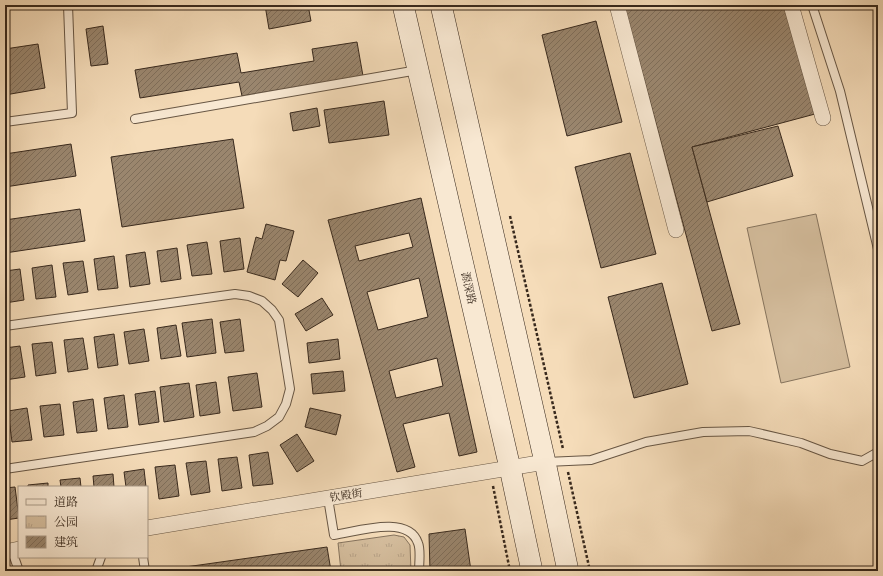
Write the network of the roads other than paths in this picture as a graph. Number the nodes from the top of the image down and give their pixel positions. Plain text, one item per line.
1 (68, 5) edge
2 (403, 5) edge
3 (441, 5) edge
4 (617, 5) edge
5 (791, 5) edge
6 (812, 5) edge
7 (419, 70) junction
8 (823, 118) dead end
9 (135, 119) dead end
10 (5, 122) edge
11 (676, 230) dead end
12 (878, 250) edge
13 (5, 326) edge
14 (878, 452) edge
15 (545, 462) junction
16 (510, 468) junction
17 (5, 469) edge
18 (328, 498) junction
19 (148, 528) edge
20 (12, 550) edge
21 (101, 558) edge
22 (143, 558) edge
23 (20, 571) edge
24 (96, 571) edge
25 (145, 571) edge
26 (419, 571) edge
27 (532, 571) edge
28 (568, 571) edge

1 - 10 lane
2 - 7 main road, 源深路
3 - 15 main road
4 - 11 street
5 - 8 street
6 - 12 lane
7 - 9 lane
7 - 16 main road, 源深路
13 - 17 lane
14 - 15 lane
15 - 16 street, 钦殿街
15 - 28 main road
16 - 18 street, 钦殿街
16 - 27 main road, 源深路
18 - 19 street, 钦殿街
18 - 26 lane
20 - 23 lane
21 - 24 lane
22 - 25 lane

